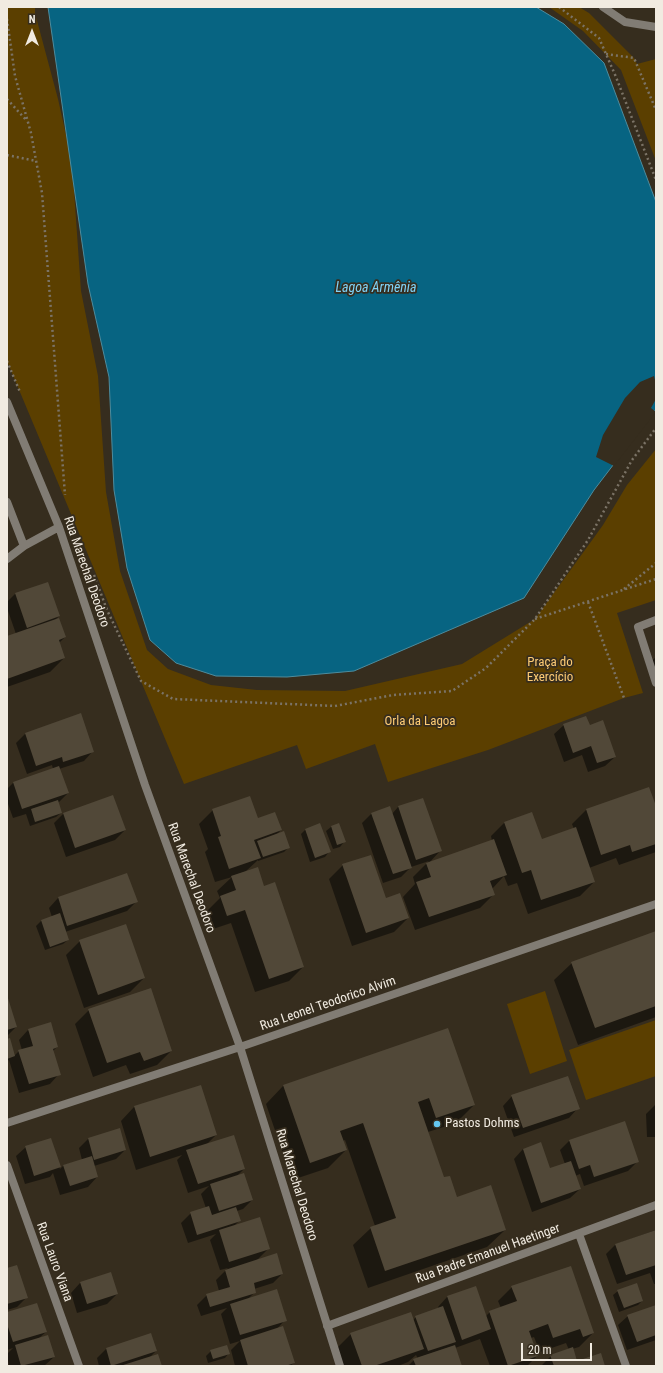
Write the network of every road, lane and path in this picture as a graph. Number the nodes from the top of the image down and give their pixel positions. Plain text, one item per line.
1 (559, 7) edge
2 (603, 7) edge
3 (7, 19) edge
4 (656, 27) edge
5 (606, 54) junction
6 (7, 100) edge
7 (656, 110) edge
8 (28, 123) junction
9 (7, 155) edge
10 (36, 161) junction
11 (656, 180) edge
12 (7, 402) edge
13 (656, 428) edge
14 (7, 502) edge
15 (67, 502) dead end
16 (59, 527) junction
17 (24, 546) junction
18 (7, 559) edge
19 (656, 563) edge
20 (94, 574) dead end
21 (656, 579) edge
22 (622, 590) junction
23 (588, 602) junction
24 (535, 620) junction
25 (656, 620) edge
26 (656, 683) edge
27 (624, 698) dead end
28 (656, 904) edge
29 (240, 1047) junction
30 (7, 1123) edge
31 (7, 1165) edge
32 (656, 1205) edge
33 (579, 1234) junction
34 (328, 1326) junction
35 (78, 1366) edge
36 (340, 1366) edge
37 (626, 1366) edge

1 - 5 path
2 - 4 street
3 - 8 path
5 - 7 path
5 - 11 path
6 - 8 path
8 - 10 path
9 - 10 path
10 - 15 path
12 - 16 street, Rua Marechal Deodoro
13 - 24 path
14 - 17 street
16 - 17 street
16 - 29 street, Rua Marechal Deodoro
17 - 18 street
19 - 22 path
20 - 24 path
21 - 22 path
22 - 23 path
23 - 24 path
23 - 27 path
25 - 26 street
28 - 29 street, Rua Leonel Teodorico Alvim
29 - 30 street, Rua Leonel Teodorico Alvim
29 - 34 street, Rua Marechal Deodoro
31 - 35 street, Rua Lauro Viana
32 - 33 street, Rua Padre Emanuel Haetinger
33 - 34 street, Rua Padre Emanuel Haetinger
33 - 37 street
34 - 36 street, Rua Marechal Deodoro

